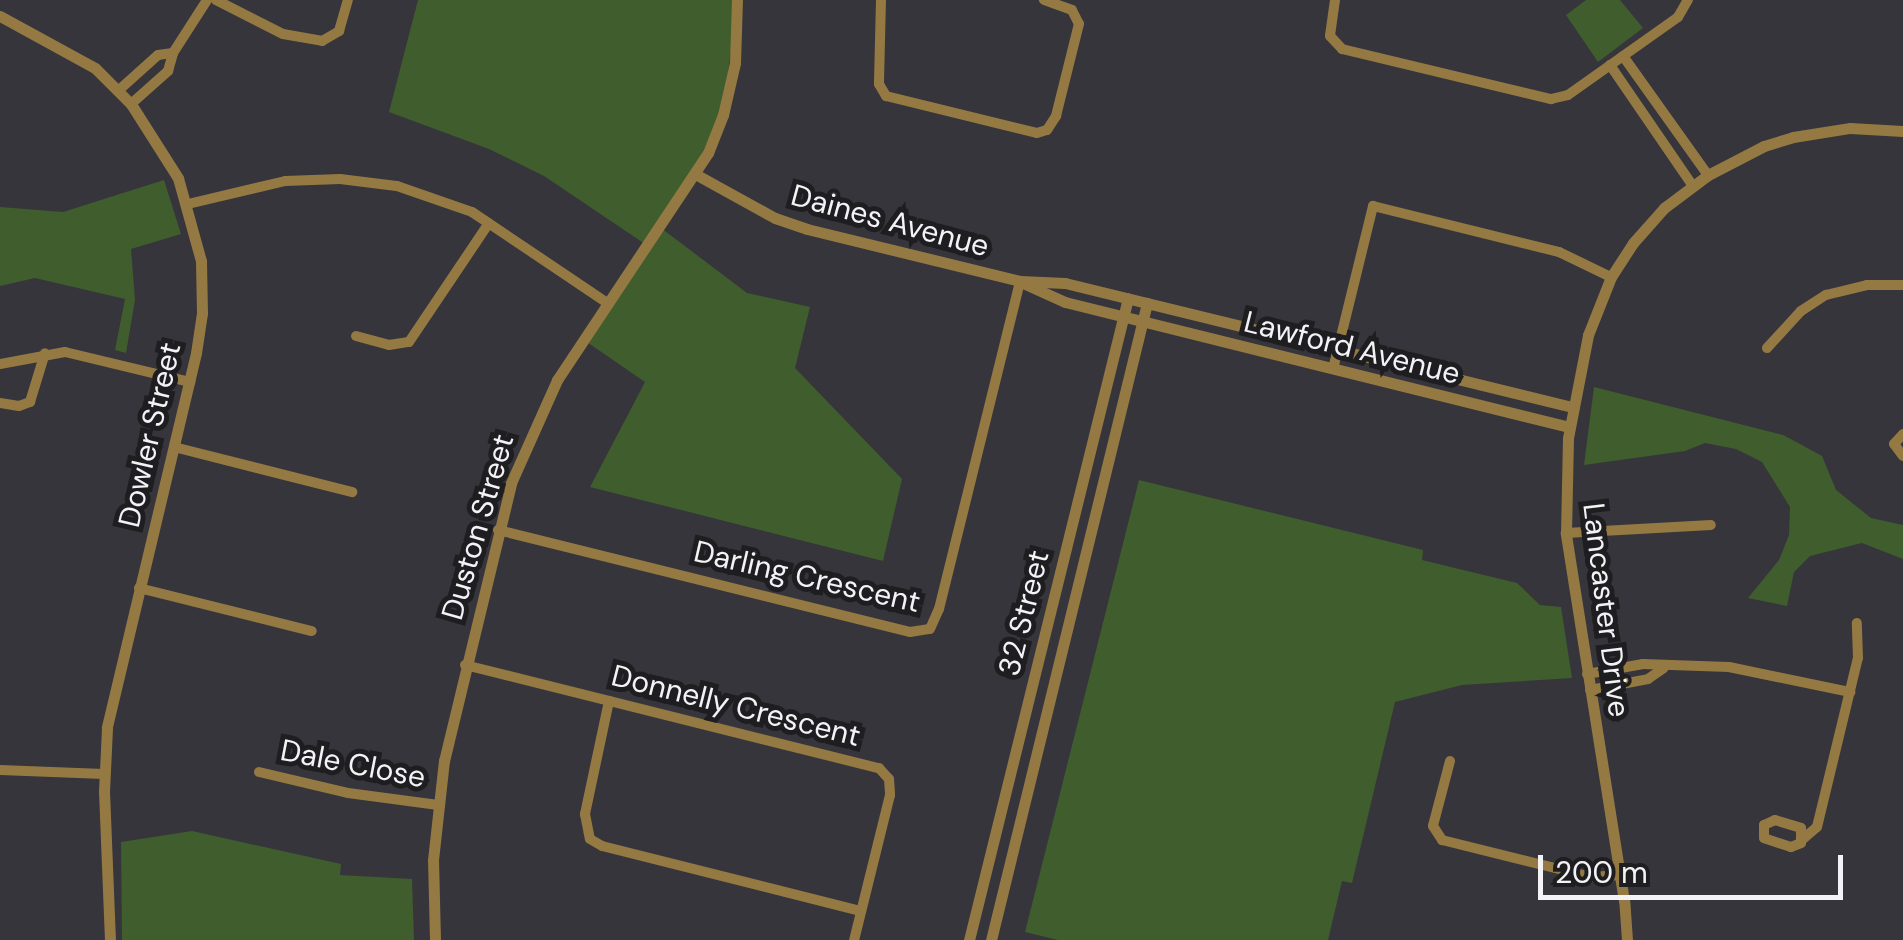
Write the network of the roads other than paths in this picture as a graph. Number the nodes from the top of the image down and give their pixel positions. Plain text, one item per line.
1 (207, 0) edge
2 (216, 0) edge
3 (348, 0) edge
4 (736, 0) edge
5 (881, 0) edge
6 (1044, 0) edge
7 (1335, 0) edge
8 (1688, 0) edge
9 (2, 21) edge
10 (173, 53) junction
11 (1624, 56) junction
12 (1610, 66) junction
13 (119, 90) junction
14 (131, 104) junction
15 (1903, 131) edge
16 (696, 175) junction
17 (1708, 175) junction
18 (1692, 186) junction
19 (188, 204) junction
20 (489, 222) junction
21 (1611, 277) junction
22 (1020, 281) junction
23 (1903, 284) edge
24 (1128, 298) junction
25 (1147, 303) junction
26 (609, 304) junction
27 (1123, 317) junction
28 (1142, 322) junction
29 (356, 336) dead end
30 (1766, 348) dead end
31 (1338, 350) junction
32 (45, 353) junction
33 (0, 364) edge
34 (1334, 368) junction
35 (190, 382) junction
36 (0, 403) edge
37 (1572, 407) junction
38 (1570, 428) junction
39 (1903, 434) edge
40 (174, 448) junction
41 (1903, 456) edge
42 (352, 492) dead end
43 (1711, 525) dead end
44 (498, 530) junction
45 (1566, 533) junction
46 (139, 588) junction
47 (1857, 623) dead end
48 (312, 630) dead end
49 (465, 665) junction
50 (1664, 668) junction
51 (1587, 674) junction
52 (1590, 690) junction
53 (1850, 692) junction
54 (609, 701) junction
55 (1450, 760) dead end
56 (0, 770) edge
57 (258, 772) dead end
58 (104, 774) junction
59 (438, 805) junction
60 (1803, 839) dead end
61 (1620, 875) junction
62 (861, 911) junction
63 (110, 940) edge
64 (434, 940) edge
65 (854, 940) edge
66 (969, 940) edge
67 (991, 940) edge
68 (1626, 940) edge

1 - 10 street
2 - 3 street
4 - 16 street, Duston Street
5 - 6 street
7 - 12 street
8 - 11 street
9 - 13 street, Dowler Street
10 - 13 street
10 - 14 street
11 - 12 street
11 - 17 street
12 - 18 street
13 - 14 street, Dowler Street
14 - 19 street, Dowler Street
15 - 17 street, Lancaster Drive
16 - 22 street, Daines Avenue
16 - 26 street, Duston Street
17 - 18 street, Lancaster Drive
18 - 21 street, Lancaster Drive
19 - 20 street
19 - 35 street, Dowler Street
20 - 26 street
20 - 29 street
21 - 31 street
21 - 37 street, Lancaster Drive
22 - 24 street, Daines Avenue
22 - 27 street, Daines Avenue
22 - 44 street, Darling Crescent
23 - 30 street
24 - 25 street, Daines Avenue
24 - 27 street, 32 Street
25 - 28 street, 32 Street
25 - 31 street, Lawford Avenue
26 - 44 street, Duston Street
27 - 28 street, Lawford Avenue
27 - 66 street, 32 Street
28 - 34 street, Lawford Avenue
28 - 67 street, 32 Street
31 - 34 street
31 - 37 street, Lawford Avenue
32 - 33 street
32 - 35 street
32 - 36 street
34 - 38 street, Lawford Avenue
35 - 40 street, Dowler Street
37 - 38 street, Lancaster Drive
38 - 45 street, Lancaster Drive
39 - 41 street
40 - 42 street
40 - 46 street, Dowler Street
43 - 45 street
44 - 49 street, Duston Street
45 - 51 street, Lancaster Drive
46 - 48 street
46 - 58 street, Dowler Street
47 - 53 street
49 - 54 street, Donnelly Crescent
49 - 59 street, Duston Street
50 - 51 street
50 - 52 street
50 - 53 street
51 - 52 street, Lancaster Drive
52 - 61 street, Lancaster Drive
53 - 60 street
54 - 62 street
54 - 62 street, Donnelly Crescent
55 - 61 street
56 - 58 street
57 - 59 street, Dale Close
58 - 63 street, Dowler Street
59 - 64 street, Duston Street
61 - 68 street, Lancaster Drive
62 - 65 street, Donnelly Crescent

